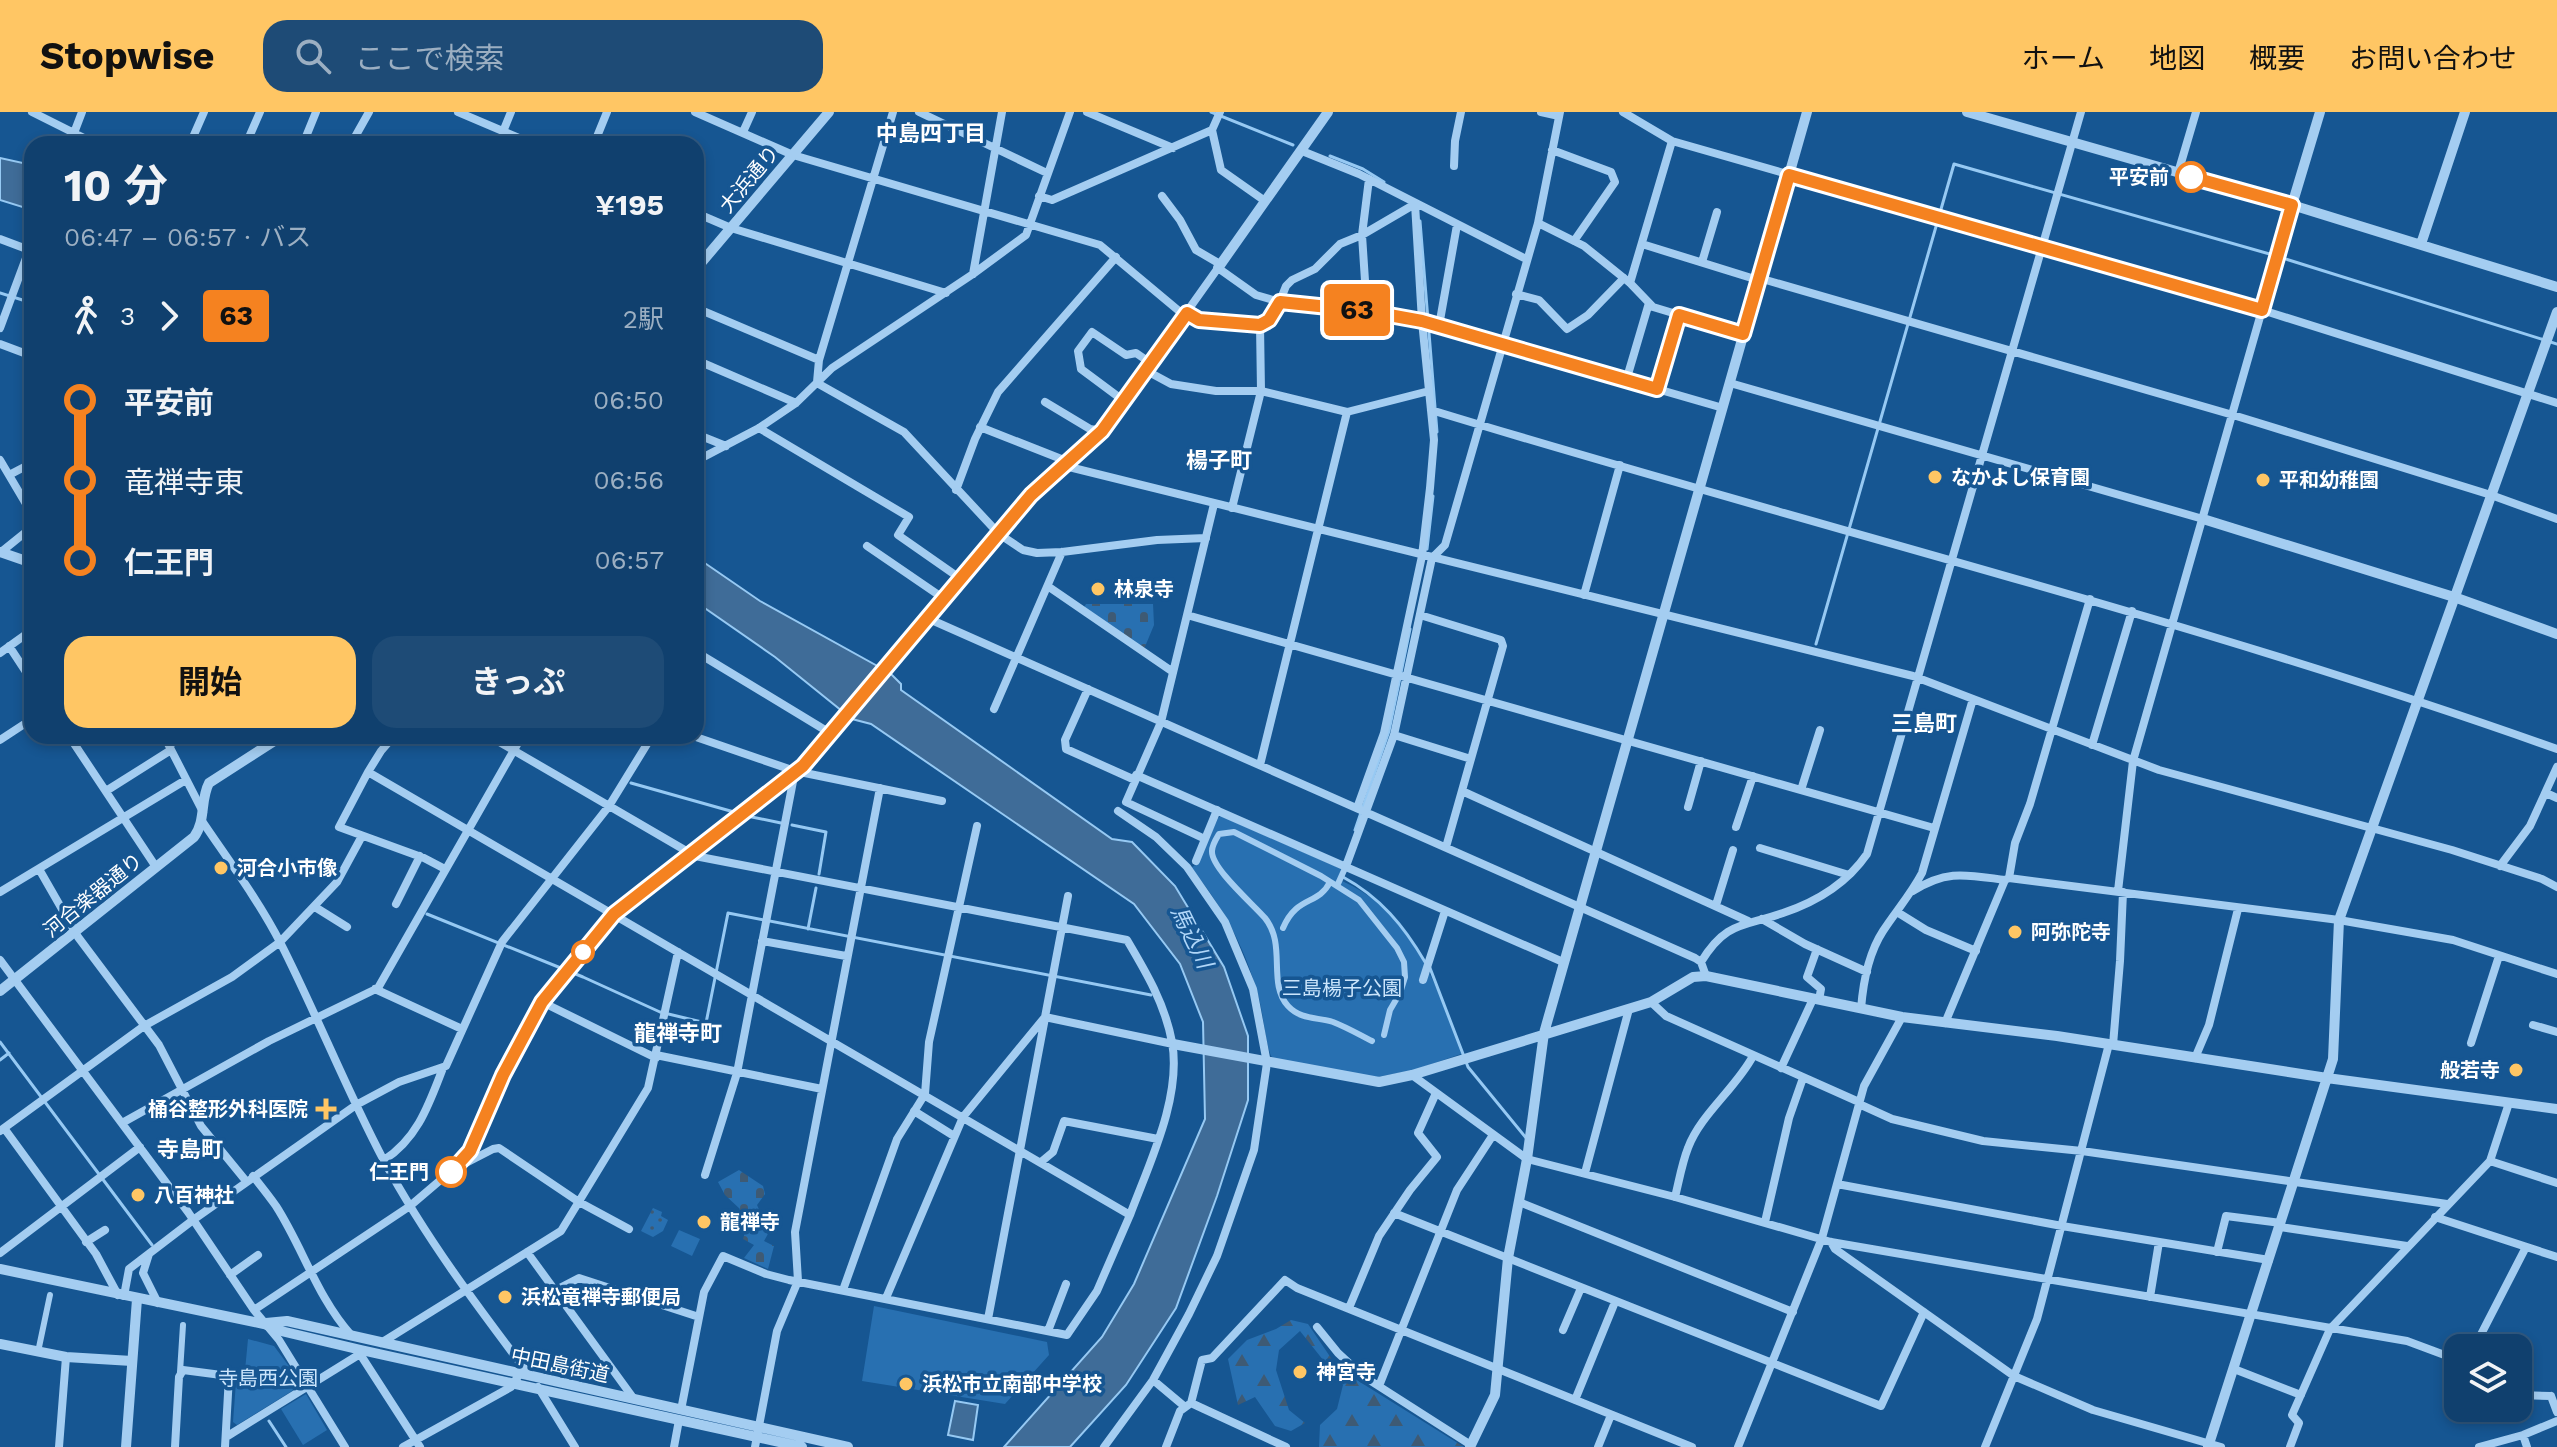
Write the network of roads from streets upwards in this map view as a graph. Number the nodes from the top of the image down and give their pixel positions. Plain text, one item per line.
1 (32, 112) edge
2 (82, 112) edge
3 (204, 112) edge
4 (260, 112) edge
5 (316, 112) edge
6 (369, 112) edge
7 (458, 112) edge
8 (491, 112) edge
9 (511, 112) edge
10 (607, 112) edge
11 (695, 112) edge
12 (752, 112) edge
13 (829, 112) edge
14 (893, 112) edge
15 (919, 112) edge
16 (1002, 112) edge
17 (1070, 112) edge
18 (1087, 112) edge
19 (1220, 112) edge
20 (1328, 112) edge
21 (1461, 112) edge
22 (1541, 112) edge
23 (1623, 112) edge
24 (1807, 112) edge
25 (1967, 112) edge
26 (2081, 112) edge
27 (2196, 112) edge
28 (2320, 112) edge
29 (2465, 112) edge
30 (1560, 114) edge
31 (1985, 114) edge
32 (486, 124) junction
33 (1212, 130) junction
34 (503, 132) junction
35 (743, 132) junction
36 (74, 133) junction
37 (80, 136) edge
38 (194, 136) edge
39 (250, 136) edge
40 (308, 136) edge
41 (356, 136) edge
42 (501, 136) edge
43 (513, 136) edge
44 (597, 136) edge
45 (1672, 141) junction
46 (2072, 143) junction
47 (1173, 148) junction
48 (995, 150) junction
49 (1552, 150) junction
50 (1302, 151) junction
51 (793, 155) junction
52 (1454, 166) dead end
53 (1047, 173) junction
54 (2178, 173) junction
55 (1789, 175) junction
56 (874, 178) junction
57 (1369, 179) junction
58 (1039, 196) junction
59 (1162, 196) dead end
60 (1265, 201) junction
61 (1415, 204) junction
62 (2292, 205) junction
63 (985, 210) junction
64 (1717, 212) dead end
65 (704, 216) edge
66 (1030, 223) junction
67 (1538, 223) junction
68 (1457, 225) junction
69 (731, 228) junction
70 (1362, 235) junction
71 (0, 239) edge
72 (1574, 241) junction
73 (1642, 244) junction
74 (2421, 244) junction
75 (2042, 247) junction
76 (24, 248) edge
77 (1116, 257) junction
78 (1526, 259) junction
79 (704, 260) edge
80 (848, 262) junction
81 (1702, 262) junction
82 (24, 265) edge
83 (1219, 266) junction
84 (973, 274) junction
85 (1759, 279) junction
86 (1627, 281) junction
87 (2557, 287) edge
88 (946, 293) junction
89 (1516, 294) junction
90 (1280, 302) junction
91 (1649, 303) junction
92 (2262, 310) junction
93 (704, 311) edge
94 (1367, 311) junction
95 (2557, 312) edge
96 (1186, 314) junction
97 (1679, 315) junction
98 (1422, 321) junction
99 (1260, 325) junction
100 (1439, 326) junction
101 (0, 328) edge
102 (1743, 334) junction
103 (0, 344) edge
104 (1502, 345) junction
105 (2012, 351) junction
106 (24, 353) edge
107 (819, 360) junction
108 (704, 363) edge
109 (1149, 368) junction
110 (1626, 381) junction
111 (817, 383) junction
112 (1730, 383) junction
113 (1657, 389) junction
114 (1261, 391) junction
115 (1429, 391) junction
116 (2529, 393) junction
117 (1124, 401) junction
118 (1045, 402) dead end
119 (796, 403) junction
120 (2557, 403) edge
121 (1723, 408) junction
122 (1431, 410) junction
123 (1347, 412) junction
124 (2233, 415) junction
125 (1480, 425) junction
126 (980, 427) junction
127 (759, 428) junction
128 (1102, 431) junction
129 (704, 437) edge
130 (726, 446) junction
131 (1982, 456) junction
132 (704, 457) edge
133 (0, 460) edge
134 (1067, 464) junction
135 (1620, 465) junction
136 (24, 467) edge
137 (9, 475) junction
138 (1700, 488) junction
139 (956, 490) junction
140 (2491, 495) junction
141 (24, 500) edge
142 (1214, 504) junction
143 (1232, 508) junction
144 (2203, 519) junction
145 (2557, 519) edge
146 (1319, 530) junction
147 (24, 534) edge
148 (999, 534) junction
149 (1206, 538) junction
150 (867, 546) dead end
151 (1062, 552) junction
152 (0, 553) edge
153 (1422, 556) junction
154 (1432, 558) junction
155 (24, 560) edge
156 (1953, 560) junction
157 (961, 579) junction
158 (1049, 587) junction
159 (1584, 595) junction
160 (2454, 597) junction
161 (943, 598) junction
162 (2090, 599) junction
163 (2132, 611) junction
164 (1187, 615) junction
165 (1420, 615) junction
166 (1663, 615) junction
167 (927, 618) junction
168 (2173, 622) junction
169 (2557, 634) edge
170 (24, 636) edge
171 (1291, 643) junction
172 (9, 646) junction
173 (0, 653) edge
174 (704, 658) edge
175 (1016, 658) junction
176 (24, 669) edge
177 (1173, 672) junction
178 (1402, 674) junction
179 (1918, 678) junction
180 (1088, 689) junction
181 (1487, 699) junction
182 (1973, 699) junction
183 (2417, 699) junction
184 (994, 709) dead end
185 (1161, 722) junction
186 (24, 724) edge
187 (833, 730) junction
188 (1820, 730) dead end
189 (2052, 730) junction
190 (1394, 735) junction
191 (1627, 739) junction
192 (0, 740) edge
193 (704, 740) edge
194 (74, 744) edge
195 (168, 744) edge
196 (175, 744) edge
197 (270, 744) edge
198 (388, 744) edge
199 (502, 744) edge
200 (518, 744) edge
201 (647, 744) edge
202 (2092, 745) junction
203 (170, 748) junction
204 (2557, 749) edge
205 (514, 751) junction
206 (1471, 759) junction
207 (1701, 761) junction
208 (2133, 761) junction
209 (1260, 765) junction
210 (2557, 767) edge
211 (795, 771) junction
212 (368, 772) junction
213 (1753, 776) junction
214 (1136, 778) junction
215 (184, 781) junction
216 (880, 788) junction
217 (1801, 790) junction
218 (106, 791) junction
219 (1462, 791) junction
220 (2546, 793) junction
221 (2557, 798) edge
222 (942, 801) dead end
223 (609, 806) junction
224 (1688, 807) dead end
225 (1217, 810) junction
226 (1362, 810) junction
227 (1118, 811) dead end
228 (1880, 812) junction
229 (202, 817) junction
230 (123, 818) junction
231 (977, 826) dead end
232 (1736, 827) dead end
233 (1934, 828) junction
234 (2371, 828) junction
235 (469, 830) junction
236 (362, 836) junction
237 (1210, 841) junction
238 (1446, 847) junction
239 (1760, 848) dead end
240 (1733, 850) dead end
241 (1595, 852) junction
242 (690, 853) junction
243 (420, 856) junction
244 (1196, 861) dead end
245 (1346, 866) junction
246 (2500, 866) junction
247 (156, 867) junction
248 (39, 869) junction
249 (445, 869) junction
250 (775, 873) junction
251 (1849, 875) junction
252 (551, 879) junction
253 (2007, 879) junction
254 (1334, 884) junction
255 (2557, 887) edge
256 (859, 889) junction
257 (0, 892) edge
258 (1912, 892) junction
259 (2120, 892) junction
260 (1068, 896) dead end
261 (396, 904) dead end
262 (1716, 905) junction
263 (315, 907) junction
264 (1579, 908) junction
265 (961, 909) junction
266 (2238, 909) junction
267 (1445, 911) junction
268 (1897, 912) junction
269 (614, 914) junction
270 (1762, 918) junction
271 (2339, 920) junction
272 (1748, 921) junction
273 (347, 927) dead end
274 (1061, 928) junction
275 (1283, 928) dead end
276 (75, 932) junction
277 (762, 941) junction
278 (280, 942) junction
279 (1817, 949) junction
280 (1976, 951) junction
281 (678, 952) junction
282 (846, 956) junction
283 (2499, 956) junction
284 (0, 960) edge
285 (1563, 962) junction
286 (1701, 962) junction
287 (1867, 972) junction
288 (2557, 974) edge
289 (1706, 976) junction
290 (15, 980) junction
291 (1423, 980) dead end
292 (375, 989) junction
293 (0, 991) edge
294 (752, 994) junction
295 (1816, 999) junction
296 (542, 1002) junction
297 (1651, 1002) junction
298 (1629, 1009) junction
299 (1861, 1009) junction
300 (1045, 1017) junction
301 (1902, 1017) junction
302 (316, 1018) junction
303 (1945, 1023) junction
304 (2533, 1025) dead end
305 (144, 1026) junction
306 (462, 1029) junction
307 (2557, 1032) edge
308 (1544, 1033) junction
309 (1384, 1035) dead end
310 (830, 1041) junction
311 (1372, 1041) dead end
312 (2471, 1043) dead end
313 (2111, 1044) junction
314 (1177, 1045) junction
315 (1753, 1056) junction
316 (656, 1057) junction
317 (2195, 1058) junction
318 (1265, 1062) junction
319 (443, 1068) junction
320 (1781, 1068) junction
321 (83, 1070) junction
322 (737, 1073) junction
323 (1412, 1075) junction
324 (1803, 1078) junction
325 (2327, 1078) junction
326 (182, 1089) junction
327 (822, 1089) junction
328 (1436, 1093) junction
329 (925, 1094) junction
330 (1859, 1103) junction
331 (2509, 1103) junction
332 (356, 1105) junction
333 (2557, 1109) edge
334 (914, 1111) junction
335 (963, 1117) junction
336 (122, 1123) junction
337 (2, 1130) edge
338 (1493, 1135) junction
339 (954, 1136) junction
340 (1158, 1139) junction
341 (140, 1147) junction
342 (1019, 1150) junction
343 (2082, 1151) junction
344 (1527, 1159) junction
345 (384, 1160) junction
346 (2490, 1161) junction
347 (1041, 1162) junction
348 (455, 1169) junction
349 (1585, 1173) junction
350 (705, 1175) dead end
351 (250, 1179) junction
352 (2295, 1182) junction
353 (2557, 1183) edge
354 (1837, 1184) junction
355 (1675, 1197) junction
356 (579, 1202) junction
357 (1519, 1202) junction
358 (2447, 1204) junction
359 (410, 1206) junction
360 (60, 1207) junction
361 (1394, 1213) junction
362 (1130, 1215) junction
363 (2435, 1217) junction
364 (193, 1220) junction
365 (1765, 1222) junction
366 (2281, 1225) junction
367 (2062, 1226) junction
368 (629, 1229) dead end
369 (105, 1230) dead end
370 (1441, 1232) junction
371 (1826, 1240) junction
372 (86, 1242) junction
373 (2159, 1242) junction
374 (2407, 1246) junction
375 (2526, 1247) junction
376 (527, 1252) junction
377 (2217, 1252) junction
378 (0, 1253) edge
379 (149, 1253) junction
380 (258, 1255) dead end
381 (2557, 1257) edge
382 (1508, 1258) junction
383 (2269, 1260) junction
384 (0, 1269) edge
385 (310, 1274) junction
386 (230, 1275) junction
387 (2048, 1279) junction
388 (798, 1281) junction
389 (1066, 1284) dead end
390 (1581, 1288) junction
391 (465, 1290) junction
392 (843, 1290) junction
393 (554, 1291) junction
394 (50, 1295) dead end
395 (121, 1295) junction
396 (2150, 1297) junction
397 (886, 1298) junction
398 (137, 1299) junction
399 (1615, 1302) junction
400 (158, 1303) junction
401 (1349, 1308) junction
402 (254, 1310) junction
403 (1793, 1312) junction
404 (1924, 1312) junction
405 (2251, 1315) junction
406 (699, 1317) junction
407 (988, 1319) junction
408 (264, 1324) junction
409 (183, 1325) dead end
410 (1317, 1327) dead end
411 (1401, 1329) junction
412 (2330, 1329) junction
413 (1563, 1330) dead end
414 (1048, 1331) junction
415 (2481, 1334) edge
416 (351, 1336) junction
417 (381, 1343) junction
418 (0, 1344) edge
419 (38, 1352) junction
420 (360, 1352) junction
421 (2444, 1355) edge
422 (66, 1357) junction
423 (132, 1361) junction
424 (1772, 1365) junction
425 (1498, 1369) junction
426 (2234, 1369) junction
427 (180, 1372) junction
428 (2014, 1376) junction
429 (531, 1377) junction
430 (517, 1379) junction
431 (1153, 1380) junction
432 (1379, 1386) junction
433 (308, 1387) junction
434 (539, 1388) junction
435 (2554, 1393) edge
436 (2532, 1394) edge
437 (2301, 1395) junction
438 (634, 1399) junction
439 (1575, 1400) junction
440 (1188, 1405) junction
441 (2557, 1412) edge
442 (680, 1415) junction
443 (1611, 1415) junction
444 (2557, 1421) edge
445 (2523, 1435) junction
446 (757, 1437) edge
447 (226, 1442) edge
448 (1670, 1443) edge
449 (418, 1444) edge
450 (2209, 1445) edge
451 (1470, 1446) edge
452 (59, 1447) edge
453 (126, 1447) edge
454 (175, 1447) edge
455 (345, 1447) edge
456 (403, 1447) edge
457 (575, 1447) edge
458 (674, 1447) edge
459 (802, 1447) edge
460 (848, 1447) edge
461 (1104, 1447) edge
462 (1166, 1447) edge
463 (1286, 1447) edge
464 (1598, 1447) edge
465 (1692, 1447) edge
466 (1738, 1447) edge
467 (1985, 1447) edge
468 (2221, 1447) edge
469 (2290, 1447) edge
470 (2479, 1447) edge
471 (2527, 1447) edge

1 - 36 street
2 - 36 street
3 - 38 street
4 - 39 street
5 - 40 street
6 - 41 street
7 - 32 street
8 - 32 street
9 - 34 street
10 - 44 street
11 - 35 street
12 - 35 street
13 - 51 street, 大浜通り
14 - 56 street
15 - 48 street
16 - 48 street
17 - 53 street
18 - 47 street
19 - 33 street
20 - 50 street
21 - 52 street
22 - 30 street
23 - 45 street
24 - 55 street
25 - 31 street
26 - 46 street
27 - 54 street
28 - 62 street
29 - 74 street
30 - 49 street
31 - 46 street
32 - 34 street
33 - 47 street
33 - 60 street
34 - 42 street
34 - 43 street
35 - 51 street
36 - 37 street
45 - 55 street
45 - 73 street
46 - 54 street
46 - 75 street
47 - 58 street
48 - 53 street
48 - 63 street
49 - 67 street
49 - 72 street
50 - 57 street
50 - 60 street
51 - 56 street
51 - 69 street, 大浜通り
53 - 58 street
54 - 62 street
55 - 75 street
55 - 85 street
56 - 63 street
56 - 80 street
57 - 61 street
57 - 70 street
58 - 66 street
59 - 83 street
60 - 83 street
61 - 68 street
61 - 70 street
61 - 98 street
62 - 74 street
62 - 92 street
63 - 66 street
63 - 84 street
64 - 81 street
65 - 69 street
66 - 77 street
66 - 84 street
67 - 72 street
67 - 78 street
68 - 78 street
68 - 100 street
69 - 79 street, 大浜通り
69 - 80 street
70 - 90 street
70 - 94 street
71 - 76 street
72 - 86 street
73 - 81 street
73 - 86 street
74 - 87 street
75 - 92 street
75 - 105 street
77 - 96 street
77 - 126 street
78 - 89 street
80 - 88 street
80 - 107 street
81 - 85 street
82 - 101 street
83 - 90 street
83 - 96 street
84 - 88 street
85 - 102 street
85 - 105 street
86 - 89 street
86 - 91 street
88 - 111 street
89 - 104 street
90 - 94 street
90 - 99 street
91 - 97 street
91 - 110 street
92 - 116 street
92 - 124 street
93 - 107 street
94 - 98 street
95 - 116 street
96 - 99 street
96 - 109 street
97 - 102 street
97 - 113 street
98 - 100 street
98 - 115 street
99 - 114 street
100 - 104 street
102 - 112 street
103 - 106 street
104 - 110 street
104 - 125 street
105 - 124 street
105 - 131 street
107 - 111 street
108 - 119 street
109 - 114 street
109 - 117 street
109 - 117 street
110 - 113 street
111 - 119 street
111 - 139 street
112 - 121 street
112 - 131 street
113 - 121 street
114 - 123 street
114 - 143 street
115 - 122 street
115 - 123 street
116 - 120 street
116 - 140 street
117 - 128 street
118 - 128 street
119 - 127 street
121 - 138 street
122 - 125 street
122 - 153 street
123 - 146 street
124 - 140 street
124 - 144 street
125 - 135 street
125 - 154 street
126 - 134 street
126 - 139 street
127 - 130 street
127 - 157 street
128 - 134 street
129 - 130 street
130 - 132 street
131 - 144 street
131 - 156 street
133 - 137 street
134 - 142 street
134 - 148 street
135 - 138 street
135 - 159 street
136 - 137 street
137 - 141 street
138 - 156 street
138 - 166 street
139 - 148 street
140 - 145 street
140 - 160 street
142 - 143 street
142 - 149 street
143 - 146 street
144 - 160 street
144 - 168 street
146 - 153 street
146 - 171 street
147 - 152 street
148 - 151 street
148 - 157 street
149 - 151 street
149 - 164 street
150 - 161 street
151 - 158 street
152 - 155 street
153 - 154 street
153 - 178 street
154 - 159 street
154 - 165 street
156 - 162 street
156 - 179 street
157 - 161 street
158 - 175 street
158 - 177 street
159 - 166 street
160 - 169 street
160 - 183 street
161 - 167 street
162 - 163 street
162 - 189 street
163 - 168 street
163 - 202 street
164 - 171 street
164 - 177 street
165 - 178 street
165 - 181 street
166 - 179 street
166 - 191 street
167 - 175 street
167 - 187 street
168 - 183 street
168 - 208 street
170 - 172 street
171 - 178 street
171 - 209 street
172 - 173 street
172 - 176 street
174 - 187 street
175 - 180 street
175 - 184 street
177 - 185 street
178 - 181 street
178 - 190 street
178 - 226 street
179 - 182 street
179 - 228 street
180 - 185 street
180 - 214 street
181 - 191 street
181 - 206 street
182 - 189 street
182 - 233 street
183 - 204 street
183 - 234 street
185 - 209 street
185 - 214 street
186 - 192 street
187 - 211 street
188 - 217 street
189 - 202 street
189 - 253 street
190 - 206 street
190 - 226 street
191 - 207 street
191 - 241 street
193 - 211 street
194 - 218 street
195 - 203 street
196 - 203 street
197 - 229 street
198 - 212 street
199 - 205 street
200 - 205 street
201 - 223 street
202 - 208 street
203 - 215 street
203 - 218 street
205 - 223 street
205 - 235 street
206 - 219 street
207 - 213 street
207 - 224 street
208 - 234 street
208 - 259 street
209 - 226 street
210 - 220 street
211 - 216 street
211 - 242 street
211 - 250 street
212 - 235 street
212 - 236 street
213 - 217 street
213 - 232 street
214 - 225 street
214 - 237 street
215 - 229 street
215 - 230 street
216 - 222 street
216 - 256 street
217 - 228 street
218 - 230 street
219 - 238 street
219 - 241 street
220 - 221 street
220 - 246 street
223 - 242 street
223 - 252 street
225 - 237 street
225 - 245 street
226 - 238 street
226 - 245 street
227 - 318 street
228 - 233 street
228 - 251 street
229 - 247 street, 河合楽器通り
229 - 278 street
230 - 247 street
230 - 248 street
231 - 265 street
233 - 258 street
234 - 246 street
234 - 271 street
235 - 249 street
235 - 252 street
236 - 243 street
236 - 263 street
237 - 244 street
237 - 254 street
237 - 311 street
238 - 264 street
239 - 251 street
240 - 262 street
241 - 262 street
241 - 264 street
242 - 250 street
242 - 269 street
243 - 249 street
243 - 261 street
245 - 254 street
245 - 267 street
246 - 255 street
247 - 276 street, 河合楽器通り
248 - 257 street
248 - 276 street
249 - 292 street
250 - 256 street
250 - 277 street
251 - 270 street
252 - 269 street
252 - 306 street
253 - 258 street
253 - 259 street
253 - 280 street
254 - 275 street
254 - 309 street
256 - 265 street
256 - 282 street
258 - 268 street
259 - 266 street
259 - 313 street
260 - 274 street
262 - 272 street
263 - 273 street
263 - 278 street
264 - 285 street
264 - 286 street
265 - 274 street
265 - 329 street
266 - 271 street
266 - 317 street
267 - 285 street
267 - 291 street
268 - 280 street
268 - 287 street
269 - 281 street
269 - 296 street
270 - 272 street
270 - 279 street
271 - 283 street
271 - 325 street
272 - 286 street
274 - 300 street
274 - 314 street
276 - 290 street, 河合楽器通り
276 - 305 street
277 - 282 street
277 - 294 street
278 - 302 street
278 - 305 street
279 - 287 street
279 - 295 street
280 - 303 street
281 - 294 street
281 - 316 street
282 - 310 street
283 - 288 street
283 - 312 street
284 - 290 street
285 - 308 street
286 - 289 street
287 - 299 street
289 - 295 street
289 - 297 street
290 - 293 street, 河合楽器通り
290 - 321 street
292 - 302 street
292 - 306 street
294 - 310 street
294 - 322 street
295 - 299 street
295 - 320 street
296 - 316 street
296 - 348 street
297 - 298 street
297 - 315 street
298 - 308 street
298 - 349 street
299 - 301 street
300 - 314 street
300 - 335 street
300 - 342 street
301 - 303 street
301 - 330 street
302 - 326 street
302 - 332 street
303 - 313 street
304 - 307 street
305 - 321 street
305 - 326 street
306 - 319 street
308 - 323 street
308 - 344 street
310 - 327 street
310 - 329 street
313 - 317 street
313 - 343 street
314 - 318 street
314 - 340 street
315 - 320 street
315 - 355 street
316 - 322 street
316 - 356 street
317 - 325 street
318 - 323 street
318 - 431 street
319 - 332 street
319 - 345 street
320 - 324 street
321 - 336 street
321 - 337 street
322 - 327 street
322 - 350 street
323 - 328 street
324 - 330 street
324 - 365 street
325 - 331 street
325 - 352 street
326 - 336 street
326 - 351 street
327 - 388 street
328 - 338 street
328 - 361 street
329 - 334 street
329 - 335 street
330 - 343 street
330 - 354 street
331 - 333 street
331 - 346 street
332 - 345 street
332 - 351 street
334 - 339 street
334 - 392 street
335 - 339 street
335 - 342 street
336 - 341 street
337 - 360 street
338 - 344 street
338 - 370 street
339 - 397 street
340 - 347 street
340 - 362 street
341 - 360 street
341 - 364 street
342 - 347 street
342 - 407 street
343 - 352 street
343 - 367 street
344 - 349 street
344 - 357 street
345 - 359 street
346 - 353 street
346 - 358 street
347 - 362 street
348 - 356 street
348 - 359 street
349 - 355 street
351 - 364 street
351 - 385 street
352 - 358 street
352 - 366 street
354 - 367 street
354 - 371 street
355 - 365 street
356 - 368 street
356 - 376 street
357 - 382 street
357 - 403 street
358 - 363 street
359 - 385 street
359 - 391 street
360 - 372 street
360 - 378 street
361 - 370 street
361 - 401 street
362 - 414 street
363 - 374 street
363 - 375 street
364 - 379 street
364 - 386 street
365 - 371 street
366 - 374 street
366 - 377 street
366 - 383 street
367 - 373 street
367 - 387 street
369 - 372 street
370 - 382 street
370 - 411 street
371 - 387 street
371 - 403 street
371 - 404 street
372 - 395 street
373 - 377 street
373 - 396 street
374 - 412 street
375 - 381 street
375 - 415 street
376 - 391 street
376 - 393 street
377 - 383 street
379 - 395 street
379 - 400 street
380 - 386 street
382 - 390 street
382 - 425 street
383 - 405 street
384 - 395 street, 中田島街道
385 - 402 street
385 - 416 street
386 - 402 street
387 - 396 street
387 - 428 street
388 - 392 street
388 - 406 street
388 - 446 street
389 - 414 street
390 - 399 street
390 - 413 street
391 - 417 street
391 - 429 street
392 - 397 street
393 - 406 street
393 - 438 street
394 - 419 street
395 - 398 street, 中田島街道
396 - 405 street
397 - 407 street
398 - 400 street, 中田島街道
398 - 423 street
399 - 424 street
399 - 439 street
400 - 408 street, 中田島街道
401 - 411 street
401 - 440 street
402 - 408 street
403 - 424 street
404 - 424 street
404 - 428 street
405 - 412 street
405 - 426 street
406 - 442 street
407 - 414 street
408 - 416 street, 中田島街道
408 - 420 street, 中田島街道
408 - 433 street
409 - 427 street
410 - 432 street
411 - 425 street
411 - 432 street
412 - 421 street
412 - 437 street
416 - 417 street, 中田島街道
417 - 430 street, 中田島街道
418 - 419 street
419 - 422 street
420 - 430 street, 中田島街道
420 - 433 street
420 - 449 street
422 - 423 street
422 - 452 street
423 - 453 street
424 - 466 street
425 - 439 street
425 - 451 street
426 - 437 street
426 - 450 street
427 - 447 street
427 - 454 street
428 - 450 street
428 - 467 street
429 - 430 street, 中田島街道
429 - 434 street
429 - 438 street, 中田島街道
430 - 434 street, 中田島街道
430 - 449 street
431 - 440 street
431 - 461 street
432 - 451 street
433 - 447 street
433 - 455 street
434 - 442 street, 中田島街道
434 - 457 street
435 - 436 street
435 - 441 street
437 - 469 street
438 - 442 street, 中田島街道
439 - 443 street
440 - 462 street
440 - 463 street
442 - 446 street, 中田島街道
442 - 458 street
443 - 448 street
443 - 464 street
444 - 445 street
445 - 470 street
445 - 471 street
446 - 459 street, 中田島街道
446 - 460 street, 中田島街道
448 - 465 street
449 - 456 street
450 - 468 street

